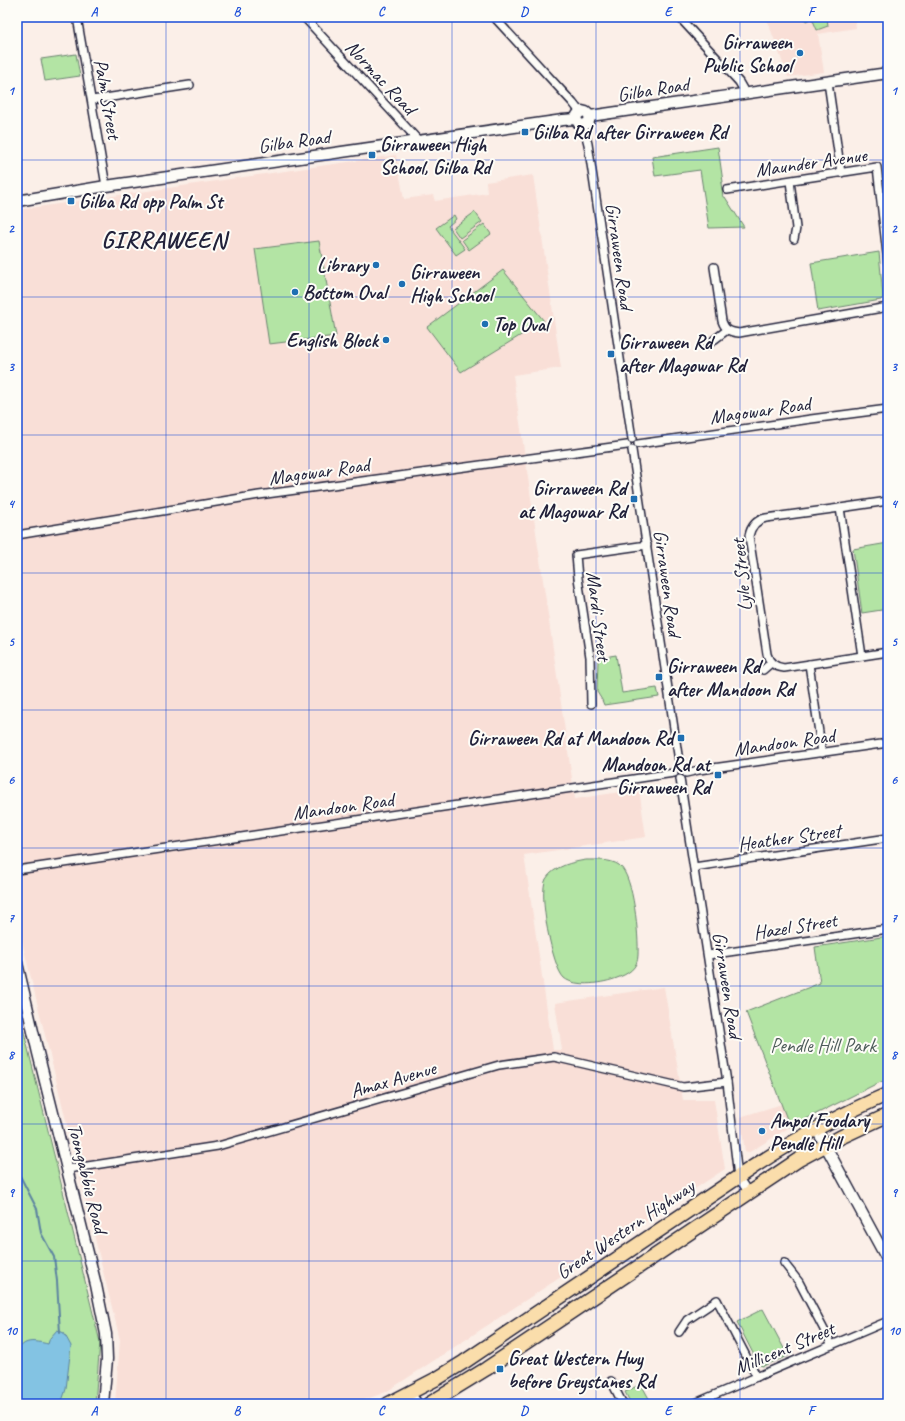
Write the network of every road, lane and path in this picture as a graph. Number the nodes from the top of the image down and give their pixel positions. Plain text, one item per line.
1 (78, 17) edge
2 (304, 17) edge
3 (494, 17) edge
4 (680, 17) edge
5 (888, 73) edge
6 (828, 82) junction
7 (190, 84) dead end
8 (743, 94) junction
9 (92, 100) junction
10 (580, 119) junction
11 (419, 141) junction
12 (841, 173) junction
13 (790, 181) junction
14 (106, 186) junction
15 (727, 190) dead end
16 (17, 201) edge
17 (886, 229) edge
18 (794, 239) dead end
19 (888, 263) edge
20 (714, 267) dead end
21 (888, 307) edge
22 (727, 330) junction
23 (706, 346) dead end
24 (888, 409) edge
25 (635, 442) junction
26 (629, 448) junction
27 (888, 501) edge
28 (840, 508) junction
29 (17, 535) edge
30 (647, 545) junction
31 (888, 652) edge
32 (862, 656) junction
33 (771, 663) junction
34 (809, 664) junction
35 (763, 670) dead end
36 (591, 704) dead end
37 (888, 743) edge
38 (822, 753) junction
39 (683, 770) junction
40 (674, 773) junction
41 (680, 779) junction
42 (888, 838) edge
43 (694, 867) junction
44 (17, 870) edge
45 (888, 929) edge
46 (708, 955) junction
47 (17, 962) edge
48 (727, 1082) junction
49 (888, 1094) edge
50 (888, 1115) edge
51 (816, 1128) junction
52 (826, 1145) junction
53 (68, 1170) junction
54 (738, 1177) junction
55 (749, 1193) junction
56 (888, 1261) edge
57 (784, 1263) dead end
58 (888, 1321) edge
59 (679, 1332) dead end
60 (832, 1344) junction
61 (758, 1377) junction
62 (611, 1381) dead end
63 (413, 1399) edge
64 (103, 1404) edge
65 (388, 1404) edge
66 (429, 1404) edge
67 (623, 1404) edge
68 (693, 1404) edge

1 - 9 street, Palm Street
2 - 11 street, Normac Road
3 - 10 street, Girraween Road
4 - 8 street
5 - 6 street, Gilba Road
6 - 8 street, Gilba Road
6 - 12 street
7 - 9 street
8 - 10 street, Gilba Road
9 - 14 street, Palm Street
10 - 11 street, Gilba Road
10 - 25 street, Girraween Road
11 - 14 street, Gilba Road
12 - 13 street, Maunder Avenue
12 - 17 street, Maunder Avenue
13 - 15 street, Maunder Avenue
13 - 18 street
14 - 16 street, Gilba Road
17 - 19 street, Maunder Avenue
20 - 22 street
21 - 22 street
22 - 23 street
24 - 25 street, Magowar Road
25 - 26 street
26 - 29 street, Magowar Road
26 - 30 street, Girraween Road
27 - 28 street, Lyle Street
28 - 32 street
28 - 33 street, Lyle Street
30 - 36 street, Mardi Street
30 - 39 street, Girraween Road
31 - 32 street
32 - 34 street
33 - 34 street
33 - 35 street
34 - 38 street
37 - 38 street, Mandoon Road
38 - 39 street, Mandoon Road
39 - 40 street
39 - 41 street
40 - 41 street
40 - 44 street, Mandoon Road
41 - 43 street, Girraween Road
42 - 43 street, Heather Street
43 - 46 street, Girraween Road
45 - 46 street, Hazel Street
46 - 48 street, Girraween Road
47 - 53 street, Toongabbie Road
48 - 53 street, Amax Avenue
48 - 54 street, Girraween Road
49 - 51 highway, Great Western Highway
50 - 52 highway, Great Western Highway
51 - 52 street
51 - 54 highway, Great Western Highway
52 - 55 highway, Great Western Highway
52 - 56 street
53 - 64 street, Toongabbie Road
54 - 55 street, Girraween Road
54 - 63 highway, Great Western Highway
55 - 66 highway, Great Western Highway
57 - 60 street
58 - 60 street, Millicent Street
59 - 61 street
60 - 61 street, Millicent Street
61 - 68 street, Millicent Street
62 - 67 street
63 - 65 highway, Great Western Highway

